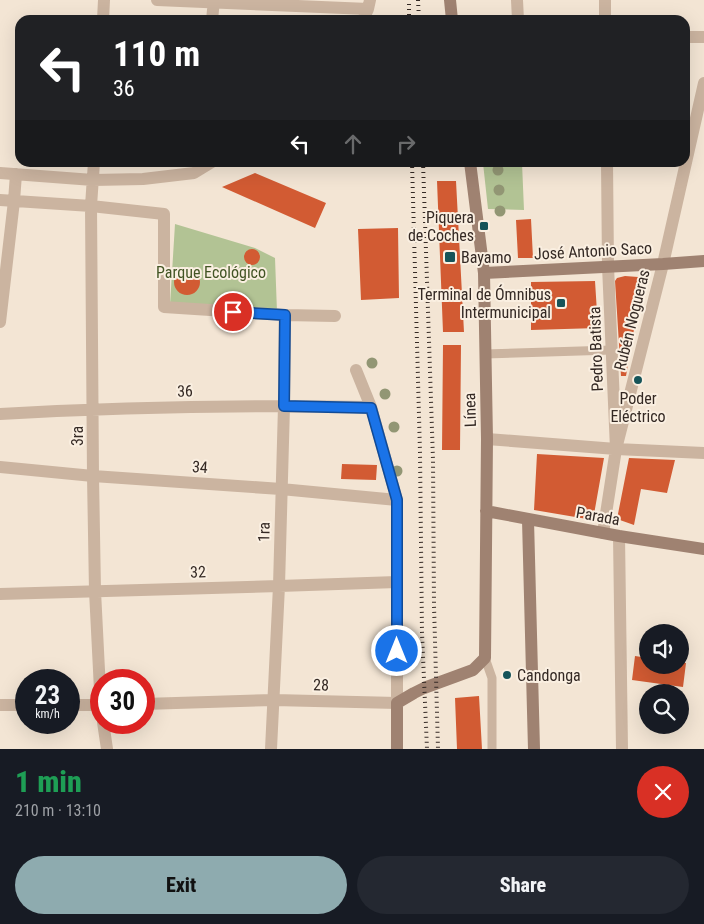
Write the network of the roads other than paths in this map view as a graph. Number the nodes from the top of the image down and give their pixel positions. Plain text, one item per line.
1 (104, 0) edge
2 (157, 0) edge
3 (450, 0) edge
4 (517, 0) edge
5 (605, 0) edge
6 (214, 1) edge
7 (367, 10) edge
8 (103, 15) edge
9 (213, 15) edge
10 (452, 15) edge
11 (518, 15) edge
12 (605, 15) edge
13 (690, 37) edge
14 (704, 37) edge
15 (704, 83) edge
16 (690, 145) edge
17 (94, 167) edge
18 (471, 167) edge
19 (607, 167) edge
20 (685, 167) edge
21 (194, 168) edge
22 (0, 173) edge
23 (16, 174) junction
24 (93, 180) junction
25 (0, 200) edge
26 (14, 201) junction
27 (91, 206) junction
28 (704, 261) edge
29 (663, 264) junction
30 (608, 266) junction
31 (484, 273) junction
32 (285, 315) junction
33 (335, 316) dead end
34 (0, 322) edge
35 (612, 350) junction
36 (484, 354) junction
37 (356, 370) dead end
38 (284, 406) junction
39 (371, 408) junction
40 (94, 409) junction
41 (0, 414) edge
42 (487, 439) junction
43 (616, 448) junction
44 (704, 453) edge
45 (0, 467) edge
46 (93, 476) junction
47 (281, 489) junction
48 (397, 500) junction
49 (486, 511) junction
50 (528, 520) junction
51 (603, 533) junction
52 (619, 536) junction
53 (704, 549) edge
54 (396, 582) junction
55 (279, 586) junction
56 (96, 591) junction
57 (0, 594) edge
58 (485, 658) junction
59 (99, 669) edge
60 (274, 700) junction
61 (397, 703) junction
62 (155, 704) edge
63 (0, 705) edge
64 (15, 705) edge
65 (104, 734) edge
66 (106, 749) edge
67 (271, 749) edge
68 (397, 749) edge
69 (492, 749) edge
70 (534, 749) edge
71 (622, 749) edge

1 - 8 street
2 - 6 street
3 - 10 main road
4 - 11 street
5 - 12 street
6 - 7 street
6 - 9 street
13 - 14 street
15 - 16 street, Rubén Nogueras
17 - 24 street, 3ra
18 - 31 main road, Línea
19 - 30 street, Pedro Batista
20 - 29 street, Rubén Nogueras
21 - 24 street
22 - 23 street
23 - 24 street
23 - 26 street
24 - 27 street, 3ra
25 - 26 street
26 - 27 street
26 - 34 street
27 - 32 street
27 - 40 street, 3ra
28 - 29 main road, José Antonio Saco
29 - 30 main road, José Antonio Saco
29 - 43 street, Rubén Nogueras
30 - 31 main road, José Antonio Saco
30 - 35 street, Pedro Batista
31 - 36 main road, Línea
32 - 33 street
32 - 38 street, 1ra
35 - 36 lane
35 - 43 street, Pedro Batista
36 - 42 main road, Línea
37 - 39 street
38 - 39 street, 36
38 - 40 street, 36
38 - 47 street, 1ra
39 - 48 street
40 - 41 street, 36
40 - 46 street, 3ra
42 - 43 street
42 - 49 main road, Línea
43 - 44 street
43 - 51 street, Pedro Batista
45 - 46 street, 34
46 - 47 street, 34
46 - 56 street, 3ra
47 - 48 street, 34
47 - 55 street, 1ra
48 - 54 street
49 - 50 main road, Parada
49 - 58 main road, Línea
50 - 51 main road, Parada
50 - 70 main road
51 - 52 main road, Parada
52 - 53 main road, Parada
52 - 71 street
54 - 55 street, 32
54 - 61 street
55 - 56 street, 32
55 - 60 street, 1ra
56 - 57 street, 32
56 - 59 street, 3ra
58 - 61 main road
58 - 69 lane
60 - 61 street, 28
60 - 62 street, 28
60 - 67 street, 1ra
61 - 68 main road
63 - 64 street
65 - 66 street

